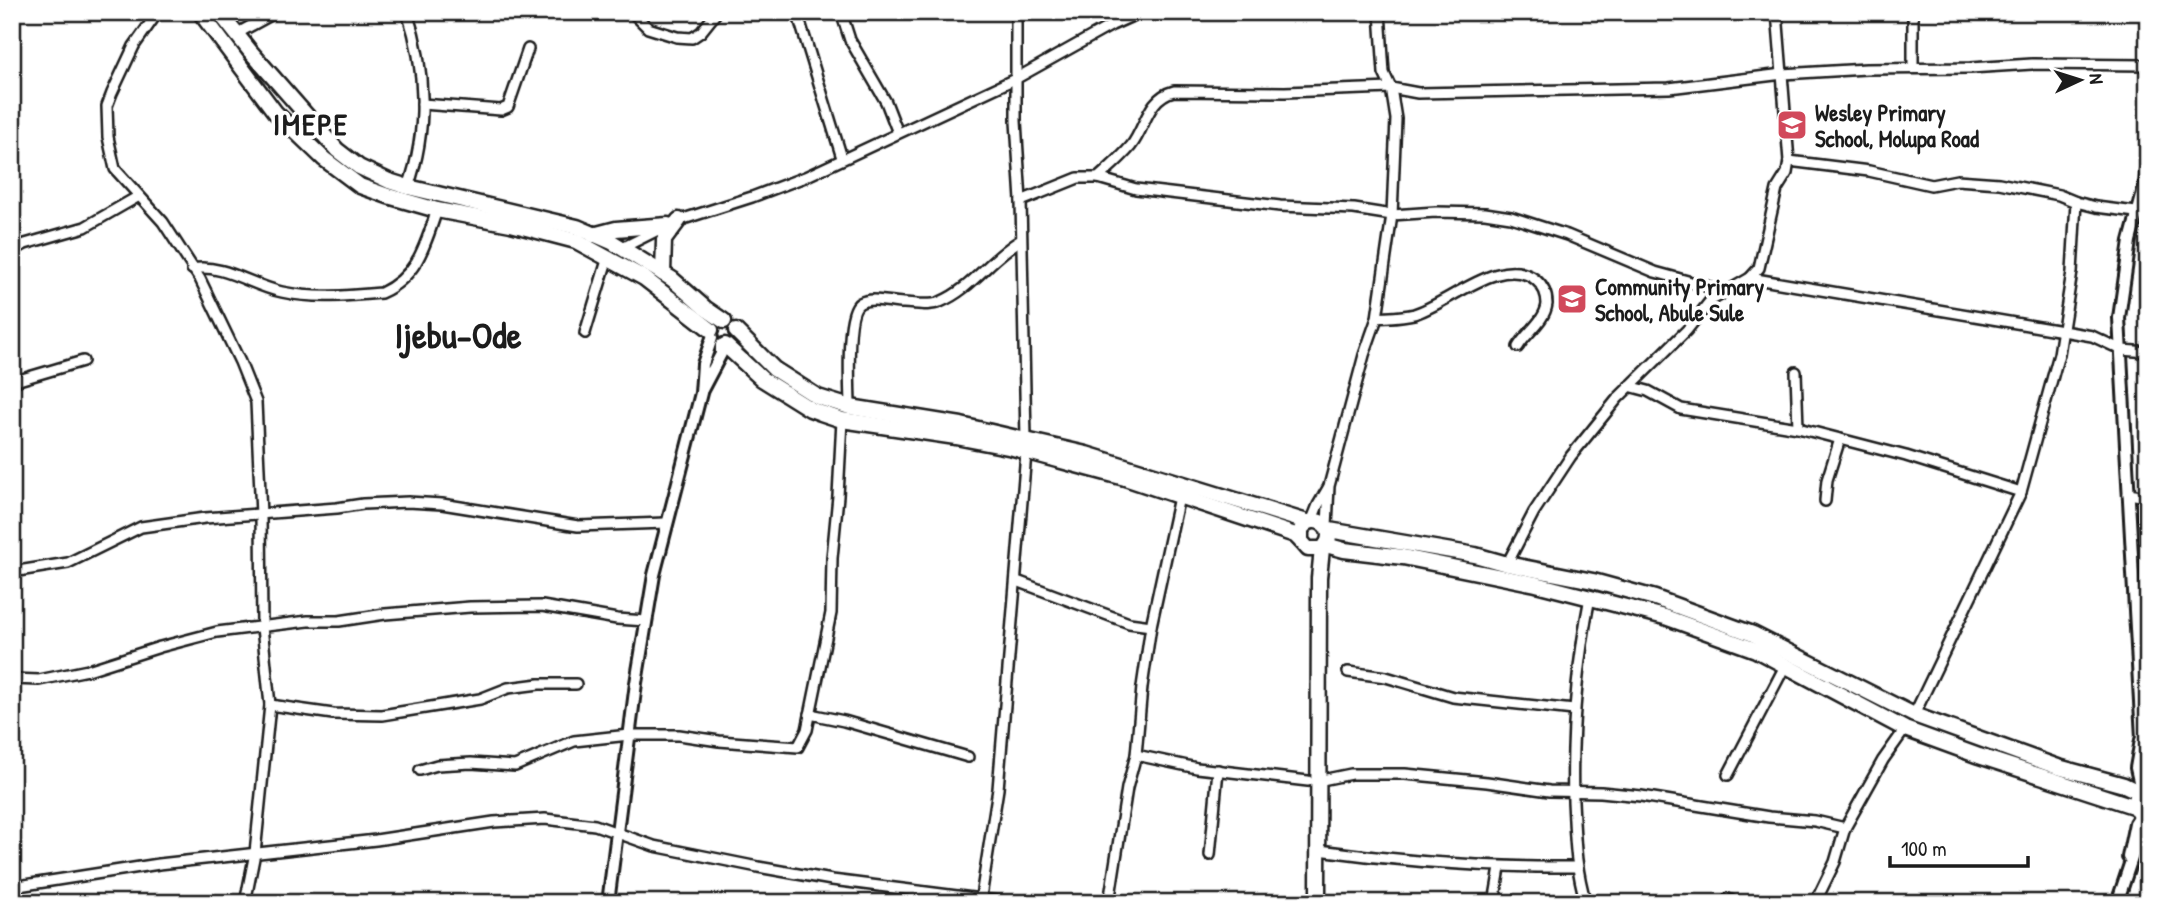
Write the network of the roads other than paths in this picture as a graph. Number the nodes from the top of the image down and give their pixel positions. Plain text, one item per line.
1 (158, 12) edge
2 (201, 12) edge
3 (219, 12) edge
4 (276, 12) edge
5 (407, 12) edge
6 (632, 12) edge
7 (717, 12) edge
8 (797, 12) edge
9 (841, 12) edge
10 (1016, 12) edge
11 (1141, 12) edge
12 (1380, 12) edge
13 (1777, 12) edge
14 (1913, 12) edge
15 (236, 34) junction
16 (528, 49) dead end
17 (2148, 65) edge
18 (1913, 67) junction
19 (1783, 74) junction
20 (1017, 78) junction
21 (1391, 88) junction
22 (422, 104) junction
23 (898, 133) junction
24 (842, 158) junction
25 (2148, 158) edge
26 (1790, 161) junction
27 (1098, 178) junction
28 (2146, 185) edge
29 (408, 187) junction
30 (139, 196) junction
31 (1021, 201) junction
32 (2077, 202) junction
33 (437, 209) junction
34 (2136, 212) junction
35 (1392, 215) junction
36 (673, 223) junction
37 (593, 235) junction
38 (1021, 240) junction
39 (622, 248) junction
40 (12, 251) edge
41 (608, 257) junction
42 (192, 269) junction
43 (663, 274) junction
44 (1749, 278) junction
45 (1724, 291) junction
46 (1377, 318) junction
47 (2063, 331) junction
48 (585, 333) dead end
49 (719, 336) junction
50 (1518, 347) dead end
51 (2122, 350) junction
52 (2148, 352) edge
53 (83, 361) dead end
54 (1796, 372) dead end
55 (12, 382) edge
56 (1629, 386) junction
57 (846, 414) junction
58 (1798, 428) junction
59 (1840, 439) junction
60 (1026, 446) junction
61 (1329, 486) junction
62 (2021, 492) junction
63 (2128, 494) junction
64 (1179, 496) junction
65 (2148, 497) edge
66 (1825, 500) dead end
67 (261, 515) junction
68 (666, 523) junction
69 (1319, 524) junction
70 (1314, 546) junction
71 (1507, 564) junction
72 (12, 572) edge
73 (1017, 581) junction
74 (1590, 597) junction
75 (646, 621) junction
76 (262, 626) junction
77 (1151, 626) junction
78 (1785, 666) junction
79 (1348, 672) dead end
80 (12, 680) edge
81 (576, 684) dead end
82 (270, 705) junction
83 (1574, 710) junction
84 (810, 714) junction
85 (1914, 715) junction
86 (1905, 729) junction
87 (629, 735) junction
88 (2142, 738) junction
89 (1136, 755) junction
90 (968, 757) dead end
91 (2148, 763) edge
92 (420, 770) dead end
93 (1218, 770) junction
94 (1728, 775) dead end
95 (1313, 781) junction
96 (2143, 790) edge
97 (1573, 792) junction
98 (2143, 815) edge
99 (1845, 828) junction
100 (616, 833) junction
101 (1319, 850) junction
102 (255, 853) junction
103 (1210, 855) dead end
104 (1576, 867) junction
105 (1500, 868) junction
106 (12, 887) edge
107 (980, 901) edge
108 (245, 903) edge
109 (608, 903) edge
110 (1012, 903) edge
111 (1109, 903) edge
112 (1310, 903) edge
113 (1318, 903) edge
114 (1494, 903) edge
115 (1586, 903) edge
116 (1815, 903) edge
117 (2117, 903) edge

1 - 30 street
2 - 33 main road
3 - 15 main road
4 - 15 street
5 - 22 street
6 - 7 street
8 - 24 street
9 - 23 street
10 - 20 street
11 - 20 street
12 - 21 street
13 - 19 street
14 - 18 street
15 - 29 main road
16 - 22 street
17 - 18 street
18 - 19 street
19 - 21 street
19 - 26 street
20 - 23 street
20 - 31 street
21 - 27 street
21 - 35 street
22 - 29 street
23 - 24 street
24 - 36 street
25 - 28 street
26 - 32 street
26 - 44 street
27 - 31 street
27 - 35 street
28 - 34 street
29 - 37 main road
30 - 40 street
30 - 42 street
31 - 38 street
32 - 34 street
32 - 47 street
33 - 41 main road
33 - 42 street
34 - 51 street
35 - 45 street
35 - 46 street
36 - 37 main road
36 - 39 street
36 - 43 main road
37 - 39 main road
38 - 57 street
38 - 60 street
39 - 43 main road
41 - 48 street
41 - 49 main road
42 - 67 street
43 - 49 main road
44 - 45 street
44 - 47 street
45 - 56 street
46 - 50 street
46 - 61 street
47 - 51 street
47 - 62 street
49 - 57 main road
49 - 57 main road
49 - 68 street
51 - 52 street
51 - 63 street
53 - 55 street
54 - 58 street
56 - 58 street
56 - 71 street
57 - 60 main road
57 - 84 street
58 - 59 street
59 - 62 street
59 - 66 street
60 - 64 main road
60 - 69 main road
60 - 73 street
61 - 69 street
61 - 69 street
62 - 85 street
63 - 65 street
63 - 88 street
64 - 70 main road
64 - 77 street
67 - 68 street
67 - 72 street
67 - 76 street
68 - 75 street
69 - 70 main road
69 - 70 main road
69 - 71 main road
70 - 74 main road
70 - 95 main road
71 - 85 main road
73 - 77 street
73 - 107 street
74 - 78 main road
74 - 83 street
75 - 76 street
75 - 87 street
76 - 80 street
76 - 82 street
77 - 89 street
78 - 86 main road
78 - 94 street
79 - 83 street
81 - 82 street
82 - 102 street
83 - 97 street
84 - 87 street
84 - 90 street
85 - 96 main road
86 - 98 main road
86 - 99 street
87 - 92 street
87 - 100 street
88 - 91 street
88 - 96 street
89 - 93 street
89 - 111 street
93 - 95 street
93 - 103 street
95 - 97 street
95 - 101 main road
95 - 112 main road
96 - 98 main road
97 - 99 street
97 - 104 street
98 - 117 street
99 - 116 street
100 - 102 street
100 - 107 street
100 - 109 street
101 - 105 street
101 - 113 main road
102 - 106 street
102 - 108 street
104 - 105 street
104 - 115 street
105 - 114 street
107 - 110 street

